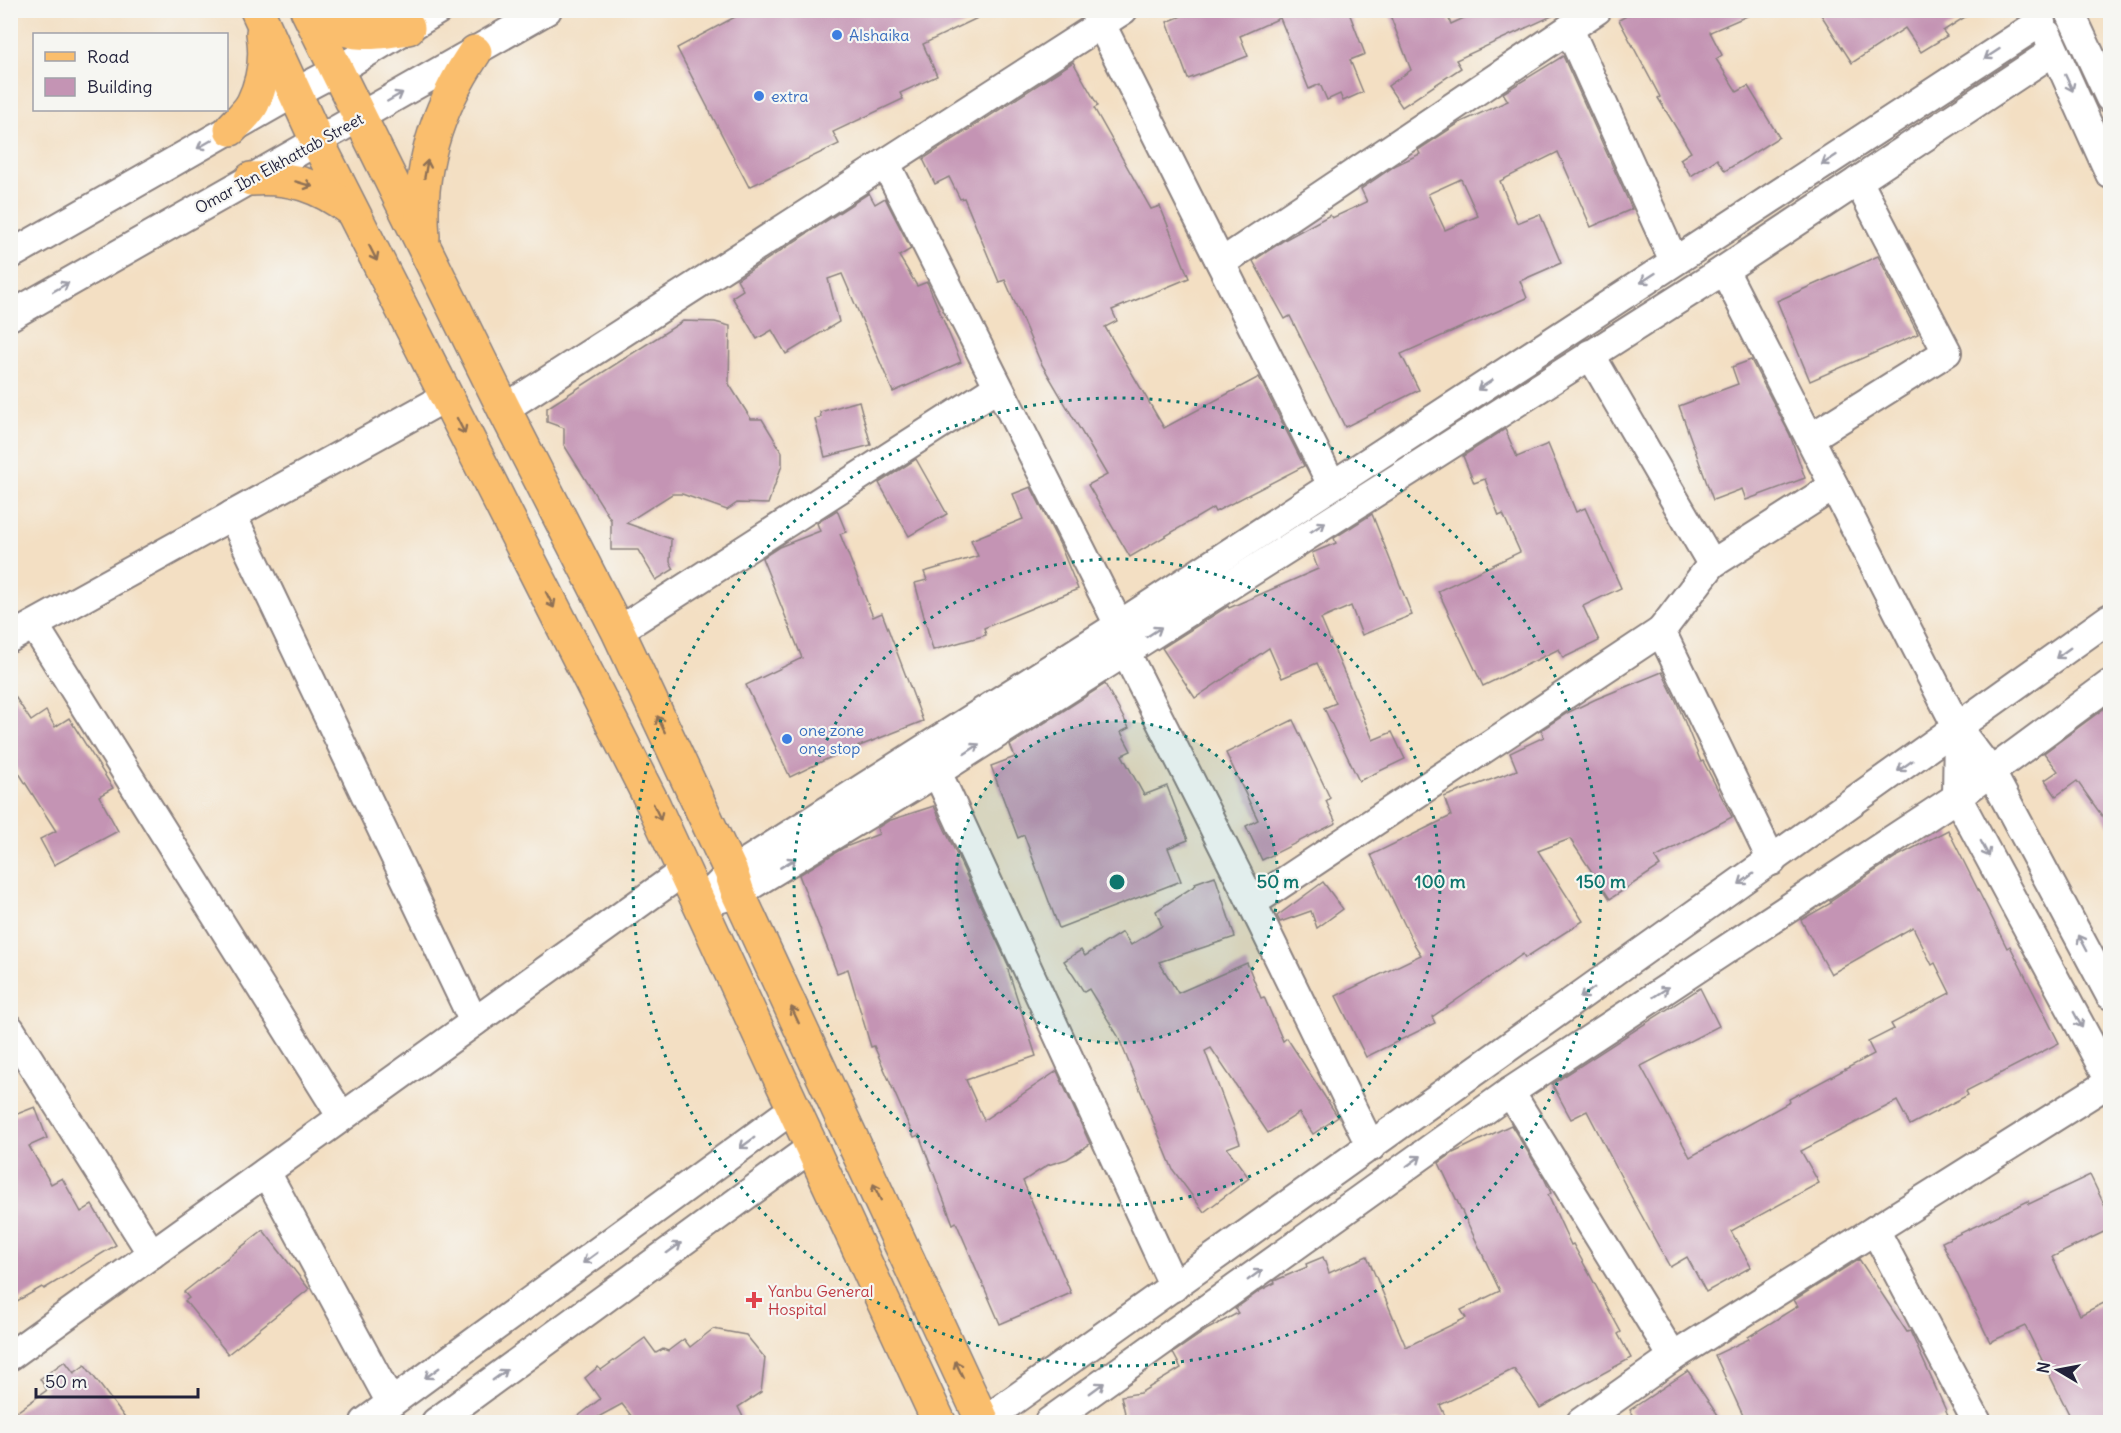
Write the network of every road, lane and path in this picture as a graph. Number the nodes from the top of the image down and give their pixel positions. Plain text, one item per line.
1 (307, 10) edge
2 (316, 10) edge
3 (438, 10) edge
4 (547, 10) edge
5 (1597, 10) edge
6 (2069, 10) edge
7 (259, 14) edge
8 (1107, 15) edge
9 (2038, 16) edge
10 (408, 28) junction
11 (1569, 29) junction
12 (2054, 51) junction
13 (475, 52) junction
14 (336, 71) junction
15 (294, 93) junction
16 (2110, 98) edge
17 (360, 118) junction
18 (231, 129) junction
19 (317, 141) junction
20 (886, 164) junction
21 (2110, 174) edge
22 (251, 179) junction
23 (1858, 181) junction
24 (351, 210) junction
25 (424, 248) junction
26 (10, 255) edge
27 (1674, 261) junction
28 (1221, 263) junction
29 (1724, 270) junction
30 (10, 316) edge
31 (1590, 354) junction
32 (998, 387) junction
33 (446, 397) junction
34 (504, 409) junction
35 (1810, 438) junction
36 (1332, 485) junction
37 (1834, 486) junction
38 (232, 515) junction
39 (1712, 564) junction
40 (2110, 618) edge
41 (22, 631) edge
42 (618, 631) junction
43 (1661, 631) junction
44 (1122, 638) junction
45 (2110, 684) edge
46 (1958, 729) junction
47 (676, 758) junction
48 (937, 772) junction
49 (1991, 772) junction
50 (640, 778) junction
51 (1957, 797) junction
52 (1772, 861) junction
53 (684, 871) junction
54 (735, 883) junction
55 (1252, 903) junction
56 (699, 905) junction
57 (2110, 995) edge
58 (474, 1022) junction
59 (10, 1029) edge
60 (2110, 1082) edge
61 (1510, 1092) junction
62 (794, 1108) junction
63 (342, 1117) junction
64 (812, 1147) junction
65 (1371, 1147) junction
66 (266, 1172) junction
67 (1875, 1230) junction
68 (152, 1254) junction
69 (1174, 1287) junction
70 (10, 1356) edge
71 (1673, 1357) junction
72 (391, 1403) junction
73 (365, 1422) edge
74 (436, 1422) edge
75 (939, 1422) edge
76 (983, 1422) edge
77 (1049, 1422) edge
78 (1581, 1422) edge
79 (1977, 1422) edge

1 - 14 main road
2 - 10 main road
3 - 10 street
4 - 13 street, Omar Ibn Elkhattab Street
5 - 11 street
6 - 16 street
7 - 15 main road
7 - 18 main road
8 - 20 street
8 - 28 street
9 - 12 street
9 -> 27 street
10 - 14 street
11 - 27 street
11 - 28 street
12 -> 21 street
12 - 23 street
17 -> 13 street, Omar Ibn Elkhattab Street
25 -> 13 main road
14 - 15 street
14 - 17 main road
15 - 18 street
15 - 19 main road
17 - 19 street, Omar Ibn Elkhattab Street
17 - 25 main road
18 -> 26 street
19 - 22 street, Omar Ibn Elkhattab Street
19 - 24 main road
20 - 32 street
20 - 34 street
22 -> 24 main road
30 -> 22 street, Omar Ibn Elkhattab Street
23 - 29 street
23 - 35 street
24 -> 33 main road
25 - 34 main road
27 -> 36 street
28 - 36 street
29 - 31 street
29 - 35 street
31 - 39 street
44 -> 31 street
32 - 42 street
32 - 44 street
33 - 38 street
33 -> 50 main road
34 - 42 main road
35 - 37 street
36 - 44 street
37 - 39 street
37 - 46 street
38 - 41 street
38 - 58 street
39 - 43 street
40 -> 46 street
41 - 63 street
47 -> 42 main road
43 - 52 street
43 - 55 street
48 -> 44 street
44 - 54 street
44 - 55 street
45 - 49 street
46 - 49 street
46 - 51 street
46 -> 52 street
47 - 50 main road
47 - 54 main road
54 -> 48 street
48 - 69 street
49 - 51 street
57 -> 49 street
50 -> 53 main road
51 -> 60 street
61 -> 51 street
52 -> 65 street
53 - 56 main road
53 - 58 street
54 - 56 street
76 -> 54 main road
55 - 65 street
56 - 62 main road
58 - 63 street
59 - 68 street
60 - 67 street
61 - 71 street
77 -> 61 street
62 - 64 main road
62 -> 72 street
63 - 66 street
74 -> 64 street
64 - 75 main road
65 - 69 street
66 - 68 street
66 - 72 street
67 - 71 street
67 - 79 street
68 - 70 street
69 - 76 street
71 - 78 street
72 - 73 street

